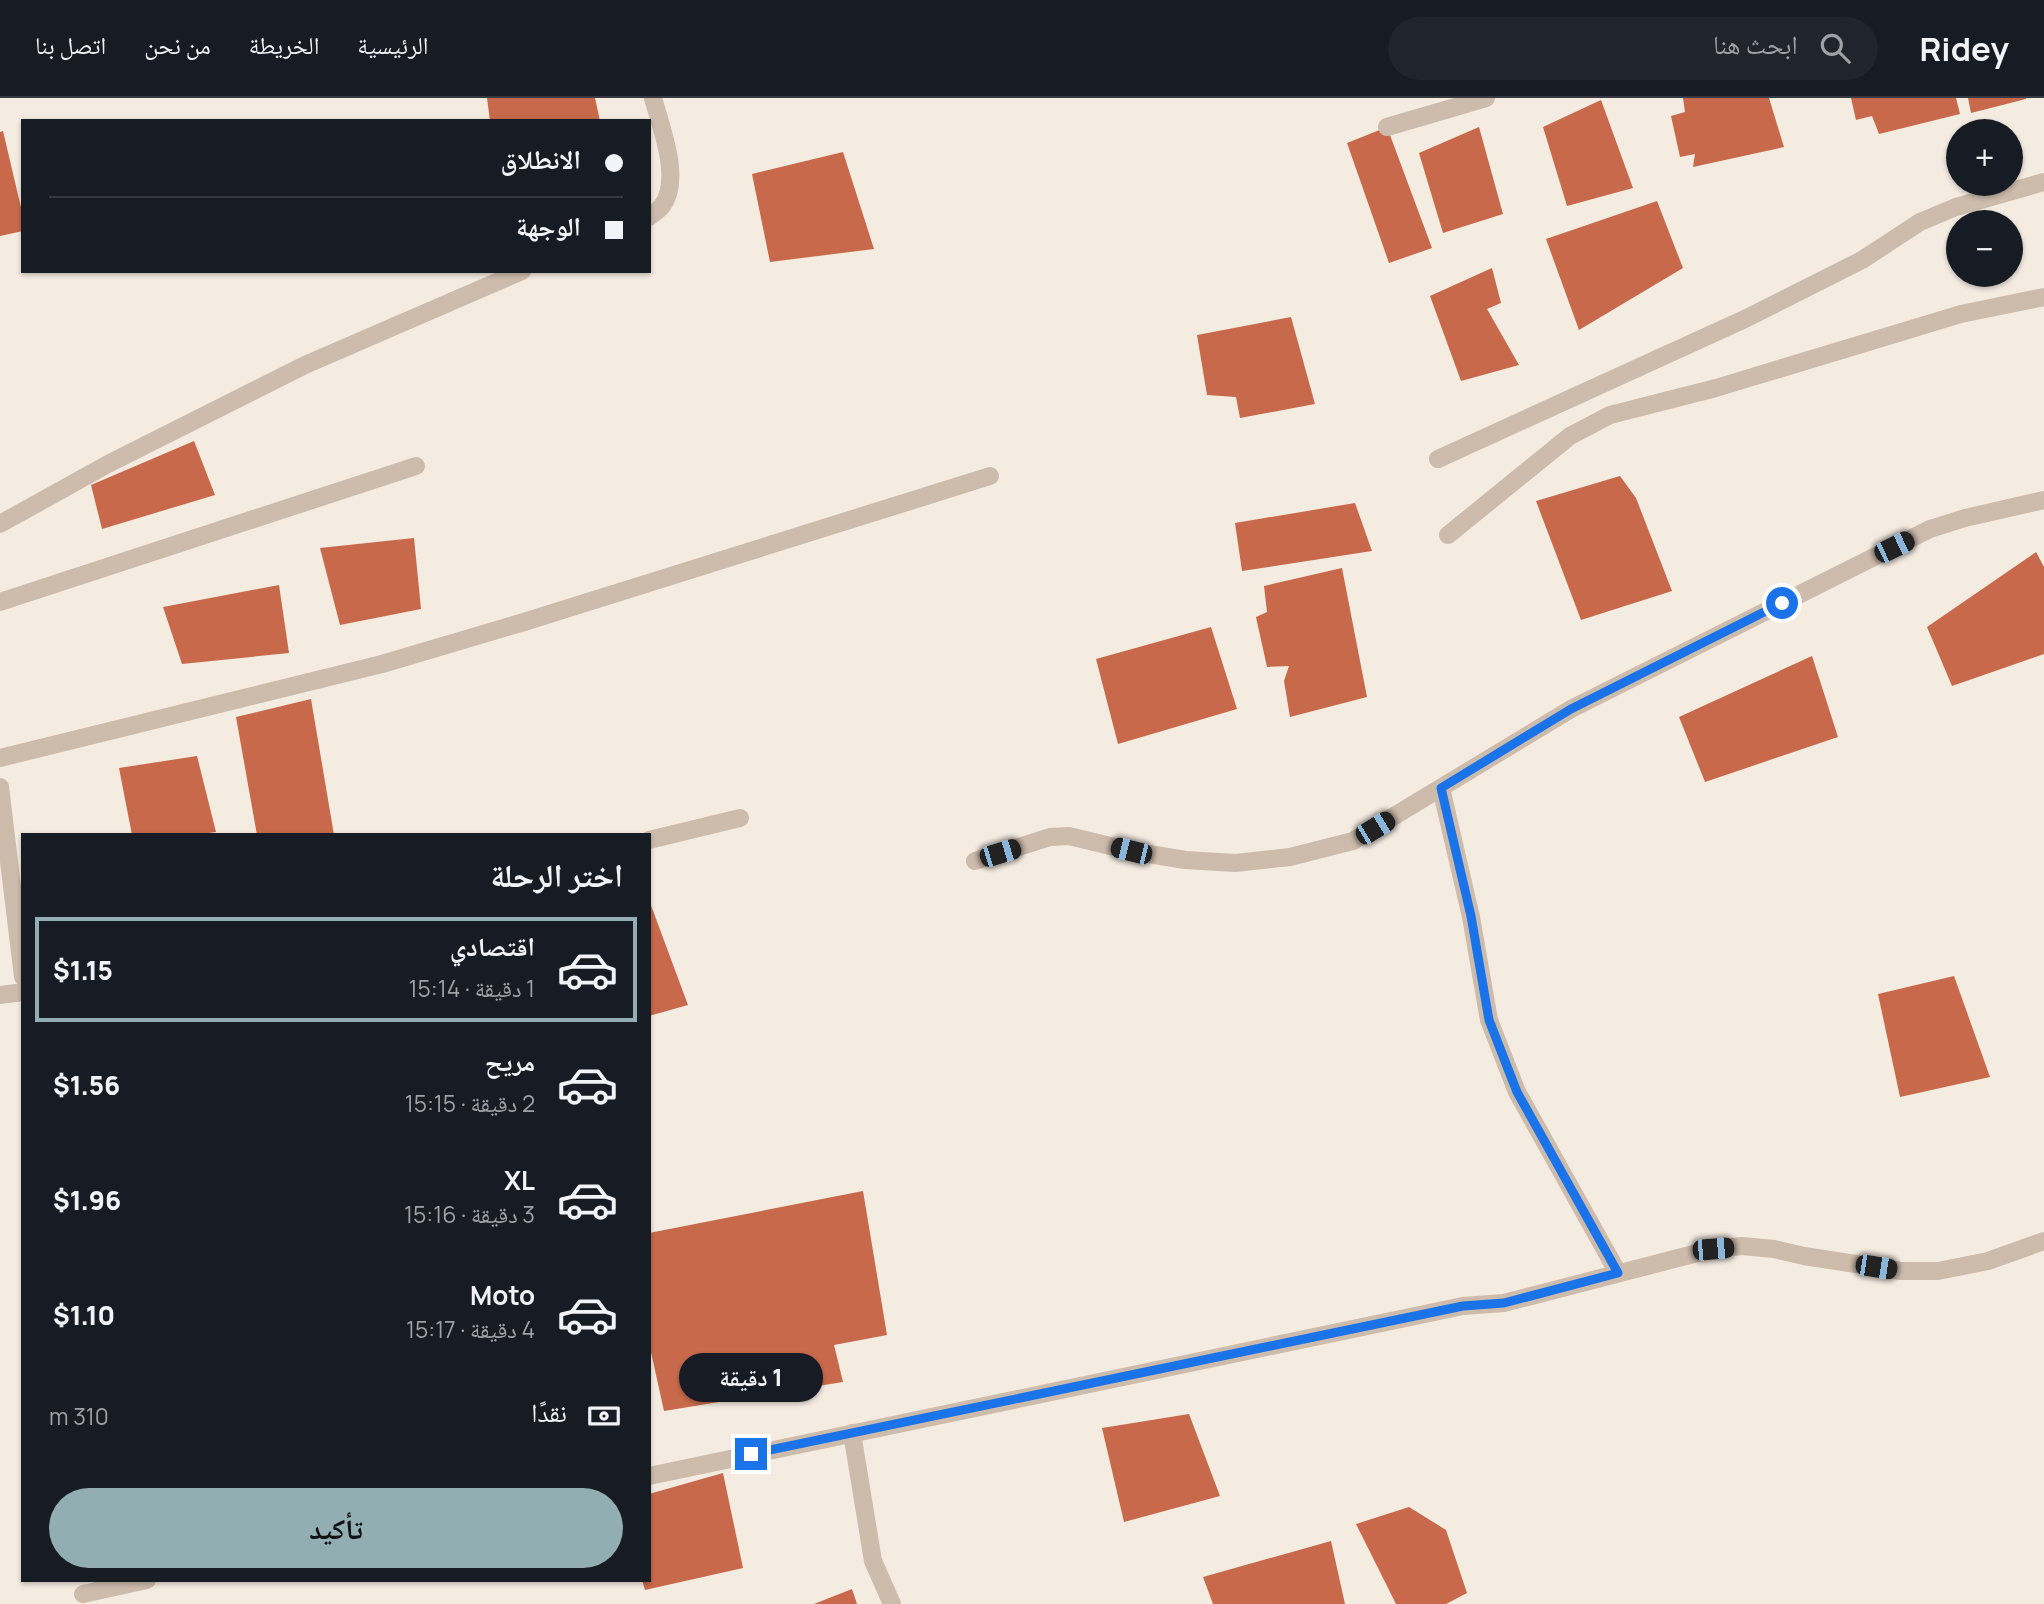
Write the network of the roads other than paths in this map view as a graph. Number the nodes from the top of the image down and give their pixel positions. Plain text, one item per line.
1 (653, 98) edge
2 (1486, 98) edge
3 (1387, 127) dead end
4 (2044, 182) edge
5 (651, 215) edge
6 (517, 273) edge
7 (2044, 296) edge
8 (1438, 459) dead end
9 (416, 466) dead end
10 (990, 476) dead end
11 (2044, 500) edge
12 (0, 524) edge
13 (1448, 535) dead end
14 (0, 602) edge
15 (0, 758) edge
16 (0, 788) edge
17 (1441, 788) junction
18 (740, 818) dead end
19 (651, 840) edge
20 (975, 861) dead end
21 (21, 961) edge
22 (21, 992) edge
23 (0, 995) edge
24 (2044, 1241) edge
25 (1618, 1273) junction
26 (852, 1433) junction
27 (651, 1476) edge
28 (137, 1582) edge
29 (82, 1593) edge
30 (892, 1604) edge

1 - 5 street
2 - 3 street
4 - 8 street
6 - 12 street
7 - 13 street
9 - 14 street
10 - 15 street
11 - 17 street
16 - 21 street
17 - 20 street
17 - 25 street
18 - 19 street
22 - 23 street
24 - 25 street
25 - 26 street
26 - 27 street
26 - 30 street
28 - 29 street

